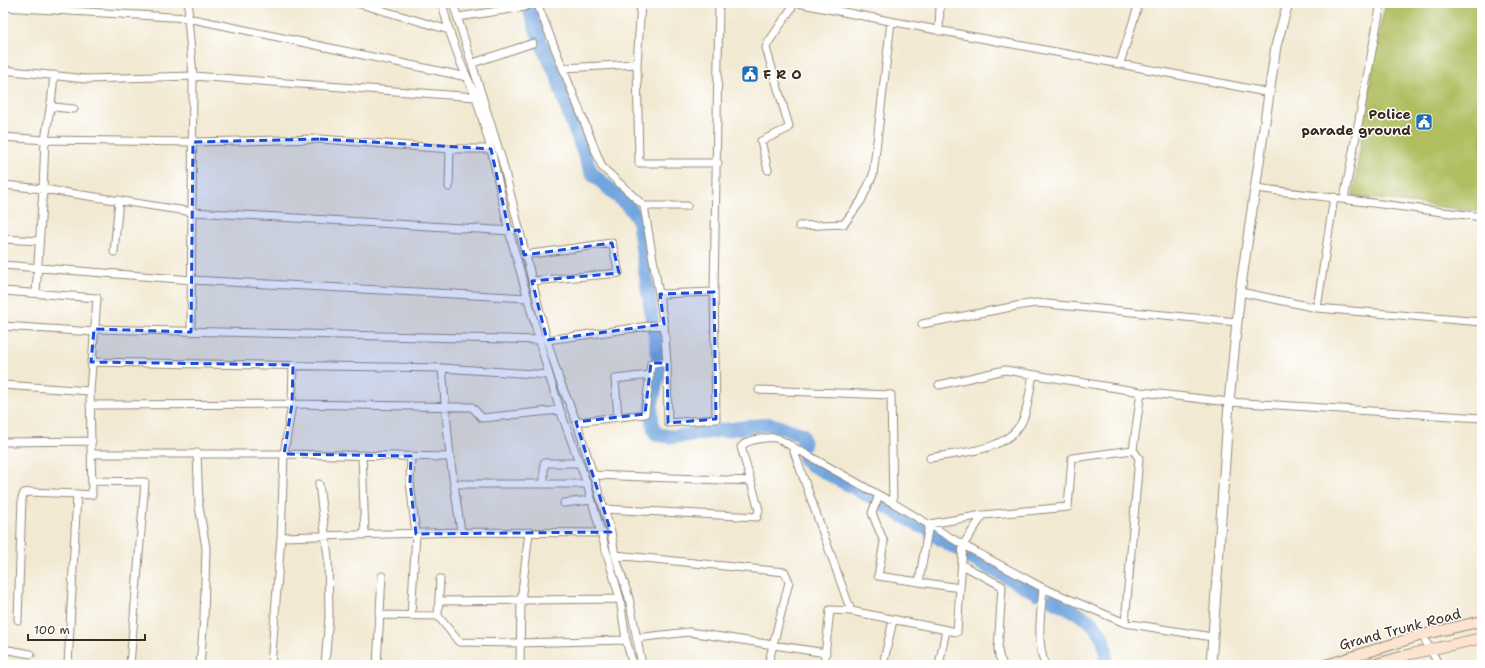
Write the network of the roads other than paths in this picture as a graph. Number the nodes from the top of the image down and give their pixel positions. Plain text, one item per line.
1 (189, 3) edge
2 (358, 3) edge
3 (442, 3) edge
4 (453, 3) edge
5 (537, 3) edge
6 (641, 3) edge
7 (719, 3) edge
8 (796, 3) edge
9 (940, 3) edge
10 (1139, 3) edge
11 (1288, 3) edge
12 (1381, 3) edge
13 (3, 7) edge
14 (524, 7) dead end
15 (458, 17) junction
16 (188, 18) junction
17 (891, 22) junction
18 (449, 30) junction
19 (939, 31) junction
20 (533, 43) dead end
21 (473, 63) junction
22 (1120, 63) junction
23 (637, 64) junction
24 (564, 68) junction
25 (3, 70) edge
26 (54, 75) junction
27 (193, 76) junction
28 (467, 77) junction
29 (1270, 93) junction
30 (476, 97) junction
31 (51, 102) junction
32 (74, 109) dead end
33 (3, 137) edge
34 (45, 140) junction
35 (193, 142) junction
36 (450, 149) junction
37 (491, 149) junction
38 (718, 163) junction
39 (768, 170) dead end
40 (3, 185) edge
41 (449, 187) dead end
42 (1256, 188) junction
43 (43, 189) junction
44 (1334, 197) junction
45 (1344, 199) junction
46 (119, 200) junction
47 (644, 206) junction
48 (687, 206) dead end
49 (193, 212) junction
50 (1482, 217) edge
51 (799, 226) dead end
52 (519, 230) junction
53 (509, 231) junction
54 (3, 239) edge
55 (39, 241) junction
56 (114, 252) dead end
57 (524, 255) junction
58 (3, 265) edge
59 (37, 268) junction
60 (192, 280) junction
61 (532, 281) junction
62 (3, 291) edge
63 (714, 292) junction
64 (1240, 292) junction
65 (36, 293) junction
66 (660, 294) junction
67 (528, 298) junction
68 (1317, 308) junction
69 (1237, 322) junction
70 (1482, 322) edge
71 (664, 324) junction
72 (922, 324) dead end
73 (3, 326) edge
74 (94, 330) junction
75 (191, 332) junction
76 (544, 340) junction
77 (91, 362) junction
78 (667, 363) junction
79 (293, 365) junction
80 (442, 368) junction
81 (549, 375) junction
82 (650, 375) junction
83 (1033, 375) junction
84 (3, 385) edge
85 (939, 385) dead end
86 (759, 390) dead end
87 (90, 391) junction
88 (1142, 392) junction
89 (1229, 402) junction
90 (292, 404) junction
91 (90, 405) junction
92 (446, 406) junction
93 (560, 410) junction
94 (618, 417) junction
95 (1482, 418) edge
96 (576, 422) junction
97 (92, 441) junction
98 (4, 442) dead end
99 (792, 446) junction
100 (1133, 450) junction
101 (197, 453) junction
102 (92, 454) junction
103 (284, 454) junction
104 (362, 455) junction
105 (411, 456) junction
106 (450, 457) junction
107 (930, 458) dead end
108 (579, 463) junction
109 (593, 475) junction
110 (92, 481) junction
111 (751, 481) junction
112 (544, 483) junction
113 (319, 484) dead end
114 (454, 484) junction
115 (587, 484) junction
116 (77, 494) junction
117 (879, 495) junction
118 (591, 500) junction
119 (564, 503) dead end
120 (893, 503) junction
121 (604, 509) junction
122 (983, 515) junction
123 (929, 524) junction
124 (461, 532) junction
125 (529, 532) junction
126 (611, 532) junction
127 (325, 534) junction
128 (416, 534) junction
129 (600, 534) junction
130 (365, 535) junction
131 (281, 537) junction
132 (963, 545) junction
133 (615, 555) junction
134 (962, 565) junction
135 (382, 576) dead end
136 (440, 579) dead end
137 (919, 582) junction
138 (960, 588) junction
139 (1042, 588) junction
140 (620, 599) junction
141 (521, 601) junction
142 (440, 602) junction
143 (851, 611) junction
144 (379, 615) junction
145 (411, 616) junction
146 (438, 616) junction
147 (18, 620) dead end
148 (893, 620) junction
149 (1482, 621) edge
150 (1125, 622) junction
151 (946, 630) junction
152 (1422, 636) junction
153 (1212, 637) junction
154 (636, 638) junction
155 (1482, 638) edge
156 (626, 640) junction
157 (519, 643) junction
158 (773, 644) junction
159 (3, 649) edge
160 (1430, 650) junction
161 (826, 653) junction
162 (31, 654) dead end
163 (68, 665) edge
164 (130, 665) edge
165 (200, 665) edge
166 (271, 665) edge
167 (325, 665) edge
168 (377, 665) edge
169 (520, 665) edge
170 (633, 665) edge
171 (642, 665) edge
172 (768, 665) edge
173 (824, 665) edge
174 (883, 665) edge
175 (939, 665) edge
176 (1003, 665) edge
177 (1045, 665) edge
178 (1211, 665) edge
179 (1326, 665) edge
180 (1373, 665) edge
181 (1439, 665) edge

1 - 16 street
2 - 18 street
3 - 18 street
4 - 15 street
5 - 24 street
6 - 23 street
7 - 38 street
8 - 17 street
8 - 39 street
9 - 19 street
10 - 22 street
11 - 29 street
12 - 45 street
13 - 16 street
14 - 15 street
15 - 21 street
16 - 27 street
16 - 28 street
17 - 19 street
17 - 51 street
18 - 28 street
19 - 22 street
20 - 21 street
21 - 52 street
22 - 29 street
23 - 24 street
23 - 38 street
24 - 47 street
25 - 26 street
26 - 27 street
26 - 31 street
27 - 30 street
27 - 35 street
28 - 30 street
29 - 42 street
30 - 37 street
31 - 32 street
31 - 34 street
33 - 34 street
34 - 35 street
34 - 43 street
35 - 36 street
35 - 49 street
36 - 37 street
36 - 41 street
37 - 53 street
38 - 63 street
40 - 43 street
42 - 44 street
42 - 64 street
43 - 46 street
43 - 55 street
44 - 45 street
44 - 68 street
45 - 50 street
46 - 49 street
46 - 56 street
47 - 48 street
47 - 66 street
49 - 53 street
49 - 60 street
52 - 53 street
52 - 57 street
53 - 67 street
54 - 55 street
55 - 59 street
57 - 61 street
57 - 61 street
58 - 59 street
59 - 60 street
59 - 65 street
60 - 67 street
60 - 75 street
61 - 76 street
62 - 65 street
63 - 66 street
63 - 78 street
64 - 68 street
64 - 69 street
65 - 74 street
66 - 71 street
67 - 76 street
68 - 70 street
69 - 72 street
69 - 89 street
71 - 76 street
71 - 78 street
73 - 74 street
74 - 75 street
74 - 77 street
75 - 76 street
76 - 81 street
76 - 96 street
77 - 79 street
77 - 87 street
78 - 82 street
79 - 80 street
79 - 90 street
80 - 81 street
80 - 92 street
81 - 93 street
82 - 94 street
82 - 94 street
83 - 85 street
83 - 88 street
83 - 107 street
84 - 87 street
86 - 120 street
87 - 91 street
88 - 89 street
88 - 100 street
89 - 95 street
89 - 153 street
90 - 91 street
90 - 92 street
90 - 103 street
91 - 97 street
92 - 93 street
92 - 106 street
93 - 108 street
94 - 96 street
96 - 109 street
97 - 98 street
97 - 102 street
99 - 111 street
99 - 117 street
99 - 143 street
100 - 122 street
100 - 150 street
101 - 102 street
101 - 103 street
101 - 165 street
102 - 110 street
103 - 104 street
103 - 131 street
104 - 105 street
104 - 130 street
105 - 106 street
105 - 128 street
106 - 114 street
108 - 112 street
108 - 115 street
109 - 111 street
109 - 121 street
110 - 116 street
110 - 164 street
111 - 121 street
112 - 114 street
112 - 115 street
113 - 127 street
114 - 124 street
115 - 118 street
116 - 147 street
116 - 163 street
117 - 120 street
117 - 137 street
118 - 119 street
118 - 129 street
120 - 123 street
121 - 126 street
122 - 123 street
122 - 132 street
123 - 132 street
123 - 137 street
124 - 125 street
124 - 128 street
125 - 129 street
125 - 141 street
126 - 129 street
126 - 133 street
127 - 130 street
127 - 131 street
127 - 167 street
128 - 130 street
128 - 145 street
129 - 140 street
131 - 166 street
132 - 134 street
132 - 139 street
133 - 154 street
133 - 158 street
134 - 138 street
134 - 176 street
135 - 144 street
136 - 142 street
137 - 138 street
138 - 151 street
139 - 150 street
139 - 177 street
140 - 141 street
140 - 156 street
141 - 142 street
141 - 157 street
142 - 146 street
143 - 148 street
143 - 161 street
144 - 145 street
144 - 168 street
145 - 146 street
146 - 157 street
148 - 151 street
148 - 174 street
149 - 152 main road, Grand Trunk Road
150 - 153 street
151 - 175 street
152 - 160 street
152 - 179 main road, Grand Trunk Road
153 - 178 street
154 - 158 street
154 - 171 street
155 - 160 main road, Grand Trunk Road
156 - 157 street
156 - 170 street
157 - 169 street
158 - 161 street
158 - 172 street
159 - 162 street
160 - 180 main road, Grand Trunk Road
160 - 181 street
161 - 173 street

